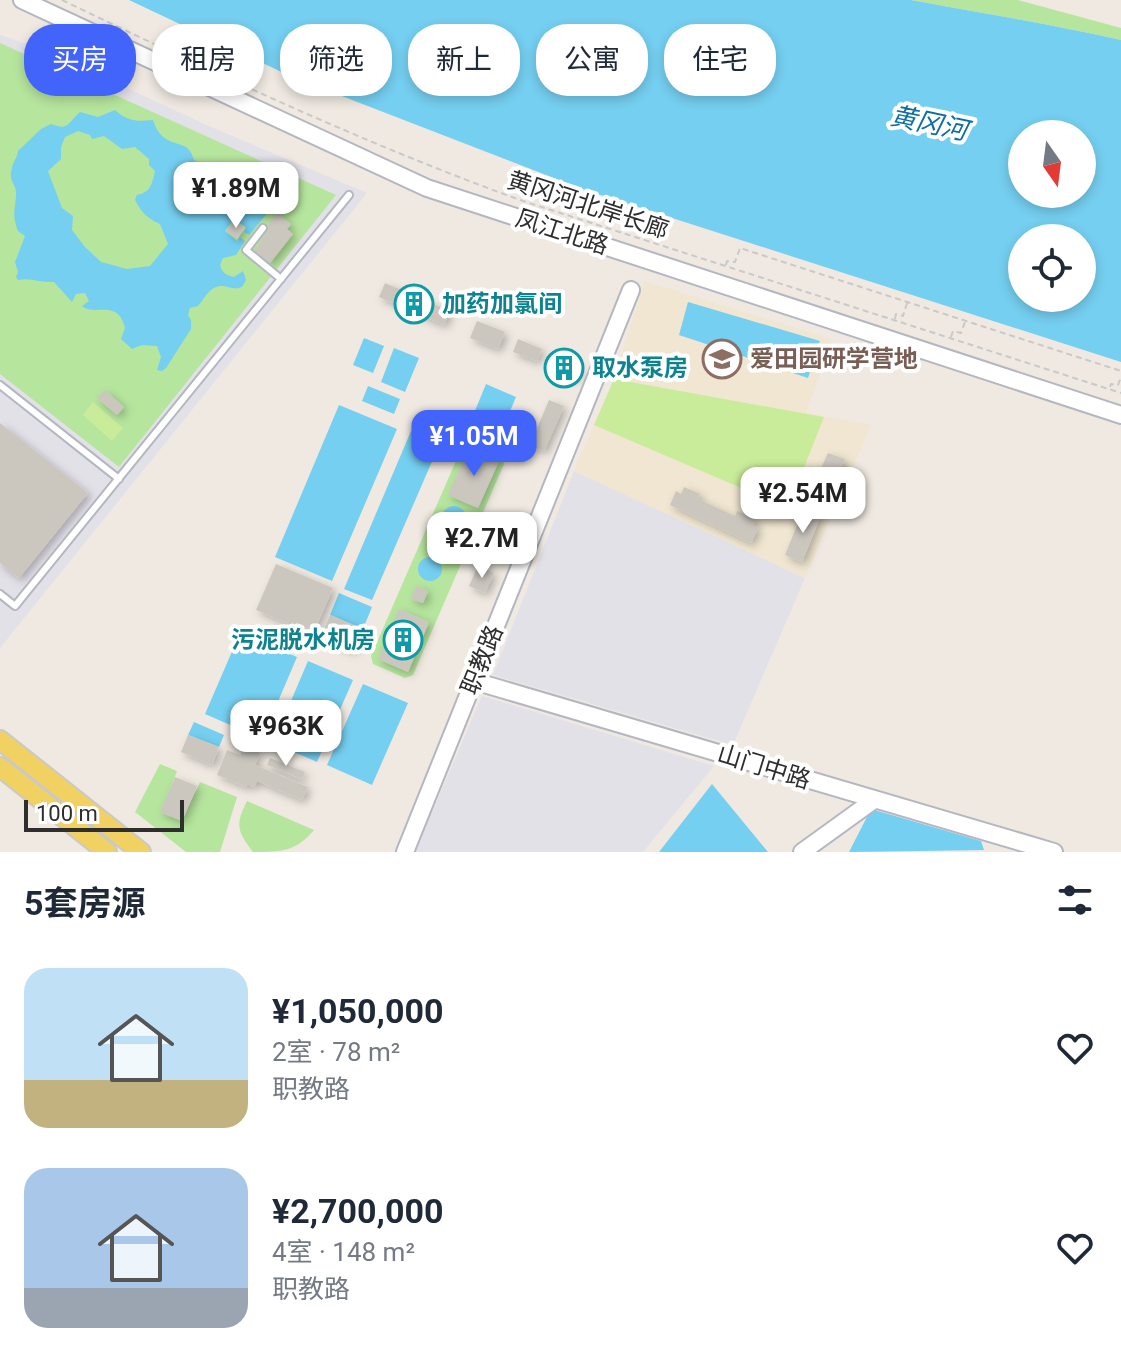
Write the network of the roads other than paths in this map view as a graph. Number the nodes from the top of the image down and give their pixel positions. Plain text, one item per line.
1 (22, 0) edge
2 (349, 195) dead end
3 (263, 228) dead end
4 (281, 279) junction
5 (631, 290) dead end
6 (0, 385) edge
7 (1121, 415) edge
8 (119, 479) junction
9 (0, 594) edge
10 (474, 681) junction
11 (0, 740) edge
12 (0, 767) edge
13 (874, 800) junction
14 (107, 852) edge
15 (141, 852) edge
16 (405, 852) edge
17 (802, 852) edge
18 (1054, 852) edge

1 - 7 street, 凤江北路
2 - 4 lane
3 - 4 lane
4 - 8 lane
5 - 10 street, 职教路
6 - 8 lane
8 - 9 lane
10 - 13 street, 山门中路
10 - 16 street, 职教路
11 - 15 main road
12 - 14 main road
13 - 17 street
13 - 18 street, 山门中路

